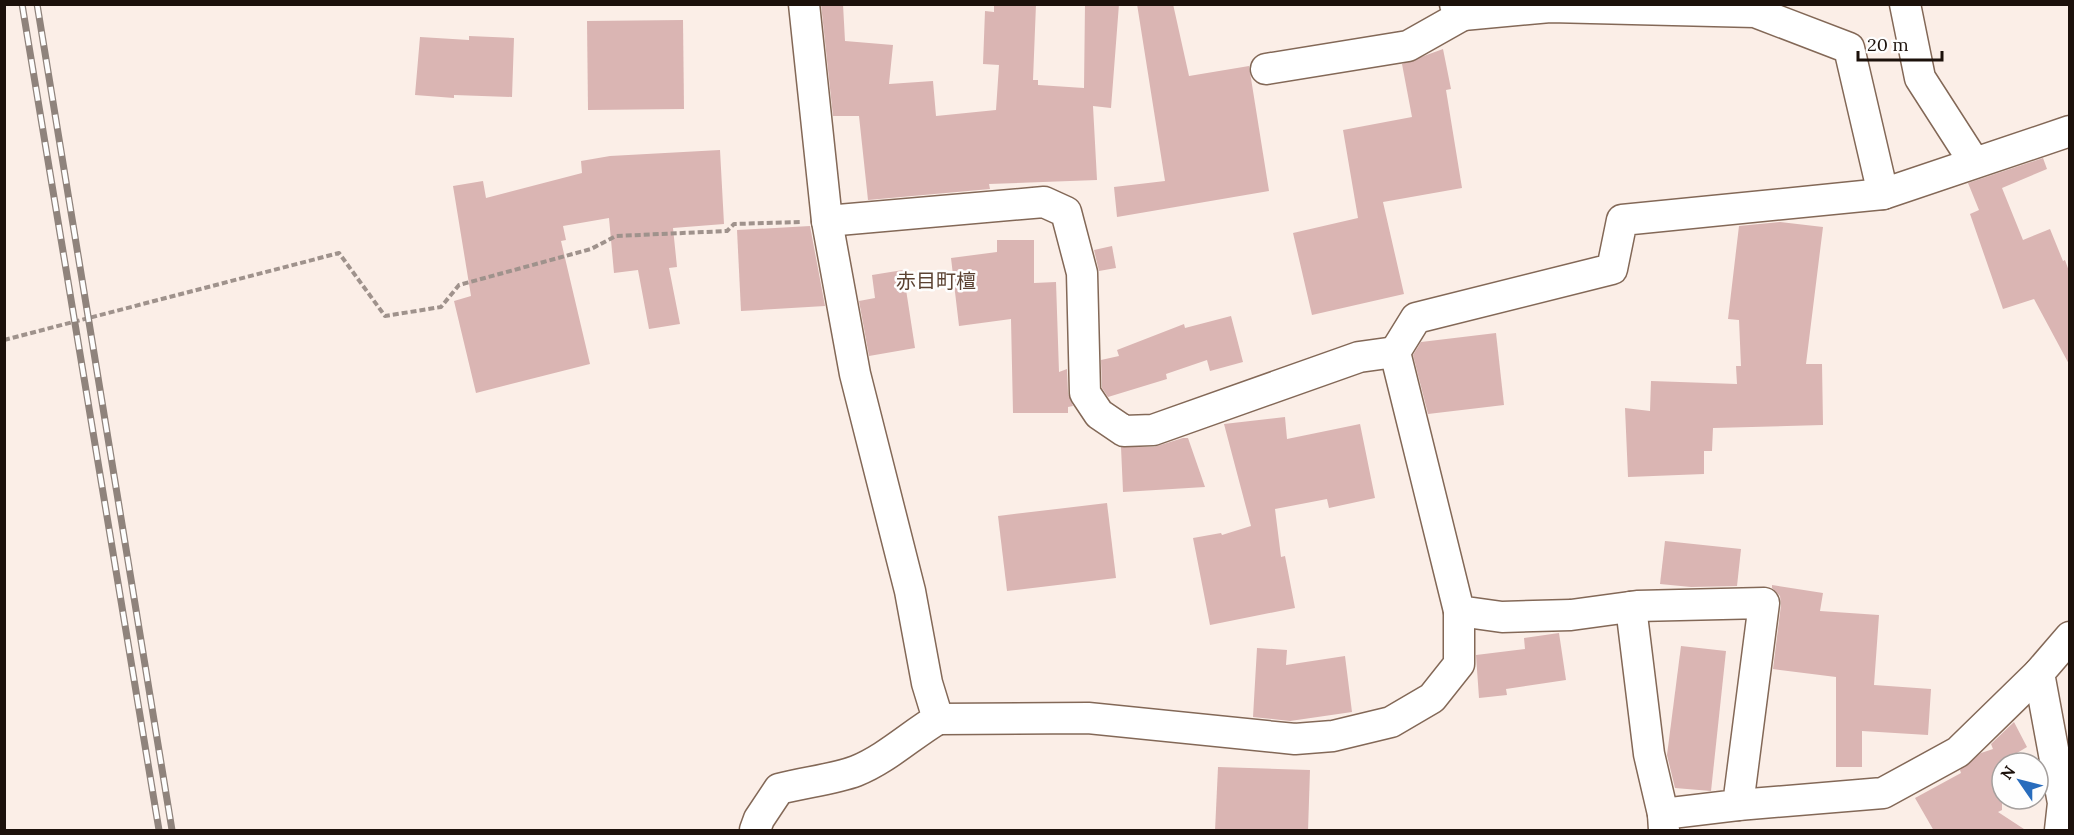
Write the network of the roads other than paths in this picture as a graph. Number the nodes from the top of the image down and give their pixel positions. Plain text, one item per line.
1 (804, 4) edge
2 (1905, 4) edge
3 (1459, 10) edge
4 (1266, 69) dead end
5 (2070, 131) edge
6 (1974, 162) junction
7 (1883, 194) junction
8 (828, 221) junction
9 (1395, 352) junction
10 (1630, 607) junction
11 (1459, 611) junction
12 (2070, 637) edge
13 (2038, 673) junction
14 (938, 719) junction
15 (1738, 805) junction
16 (2064, 812) edge
17 (1663, 822) edge
18 (755, 831) edge

1 - 8 street
2 - 6 street
3 - 4 street
3 - 7 street
5 - 6 street
6 - 7 street
7 - 9 street
8 - 9 street
8 - 14 street
9 - 11 street
10 - 11 street
10 - 15 street
10 - 17 street
11 - 14 street
12 - 13 street
13 - 15 street
13 - 16 street
14 - 18 street
15 - 17 street

